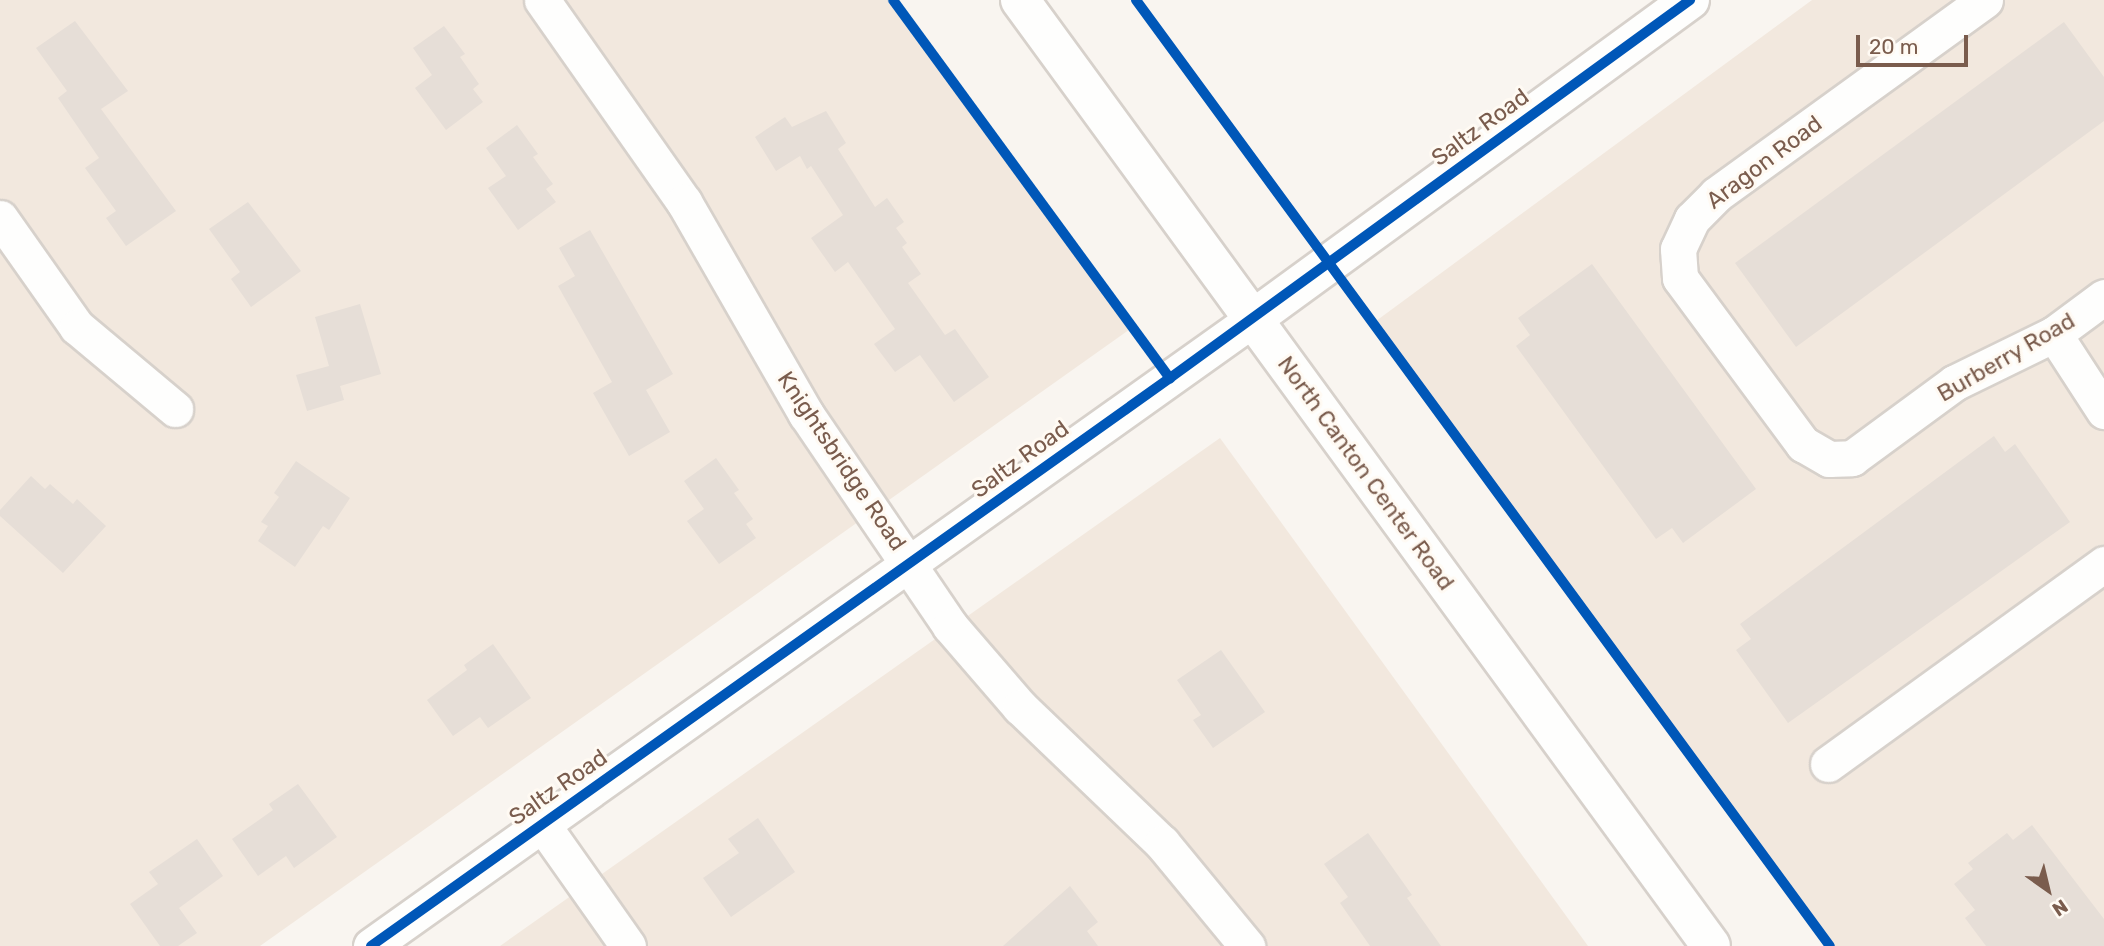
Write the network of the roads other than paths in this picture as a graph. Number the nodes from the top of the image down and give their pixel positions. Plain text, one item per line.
1 (542, 0) edge
2 (1020, 0) edge
3 (1690, 0) edge
4 (1985, 0) edge
5 (0, 218) edge
6 (2104, 297) edge
7 (1253, 318) junction
8 (2054, 334) junction
9 (175, 409) dead end
10 (2104, 411) edge
11 (1874, 442) joint
12 (911, 563) junction
13 (2104, 564) edge
14 (1828, 764) dead end
15 (542, 824) junction
16 (371, 946) edge
17 (628, 946) edge
18 (1247, 946) edge
19 (1711, 946) edge

1 - 12 street, Knightsbridge Road
2 - 7 main road, North Canton Center Road
3 - 7 main road, Saltz Road
4 - 11 street, Aragon Road
5 - 9 street
6 - 8 street, Burberry Road
7 - 12 street, Saltz Road
7 - 19 main road, North Canton Center Road
8 - 10 street
8 - 11 street, Burberry Road
12 - 15 street, Saltz Road
12 - 18 street, Knightsbridge Road
13 - 14 street
15 - 16 street, Saltz Road
15 - 17 street

